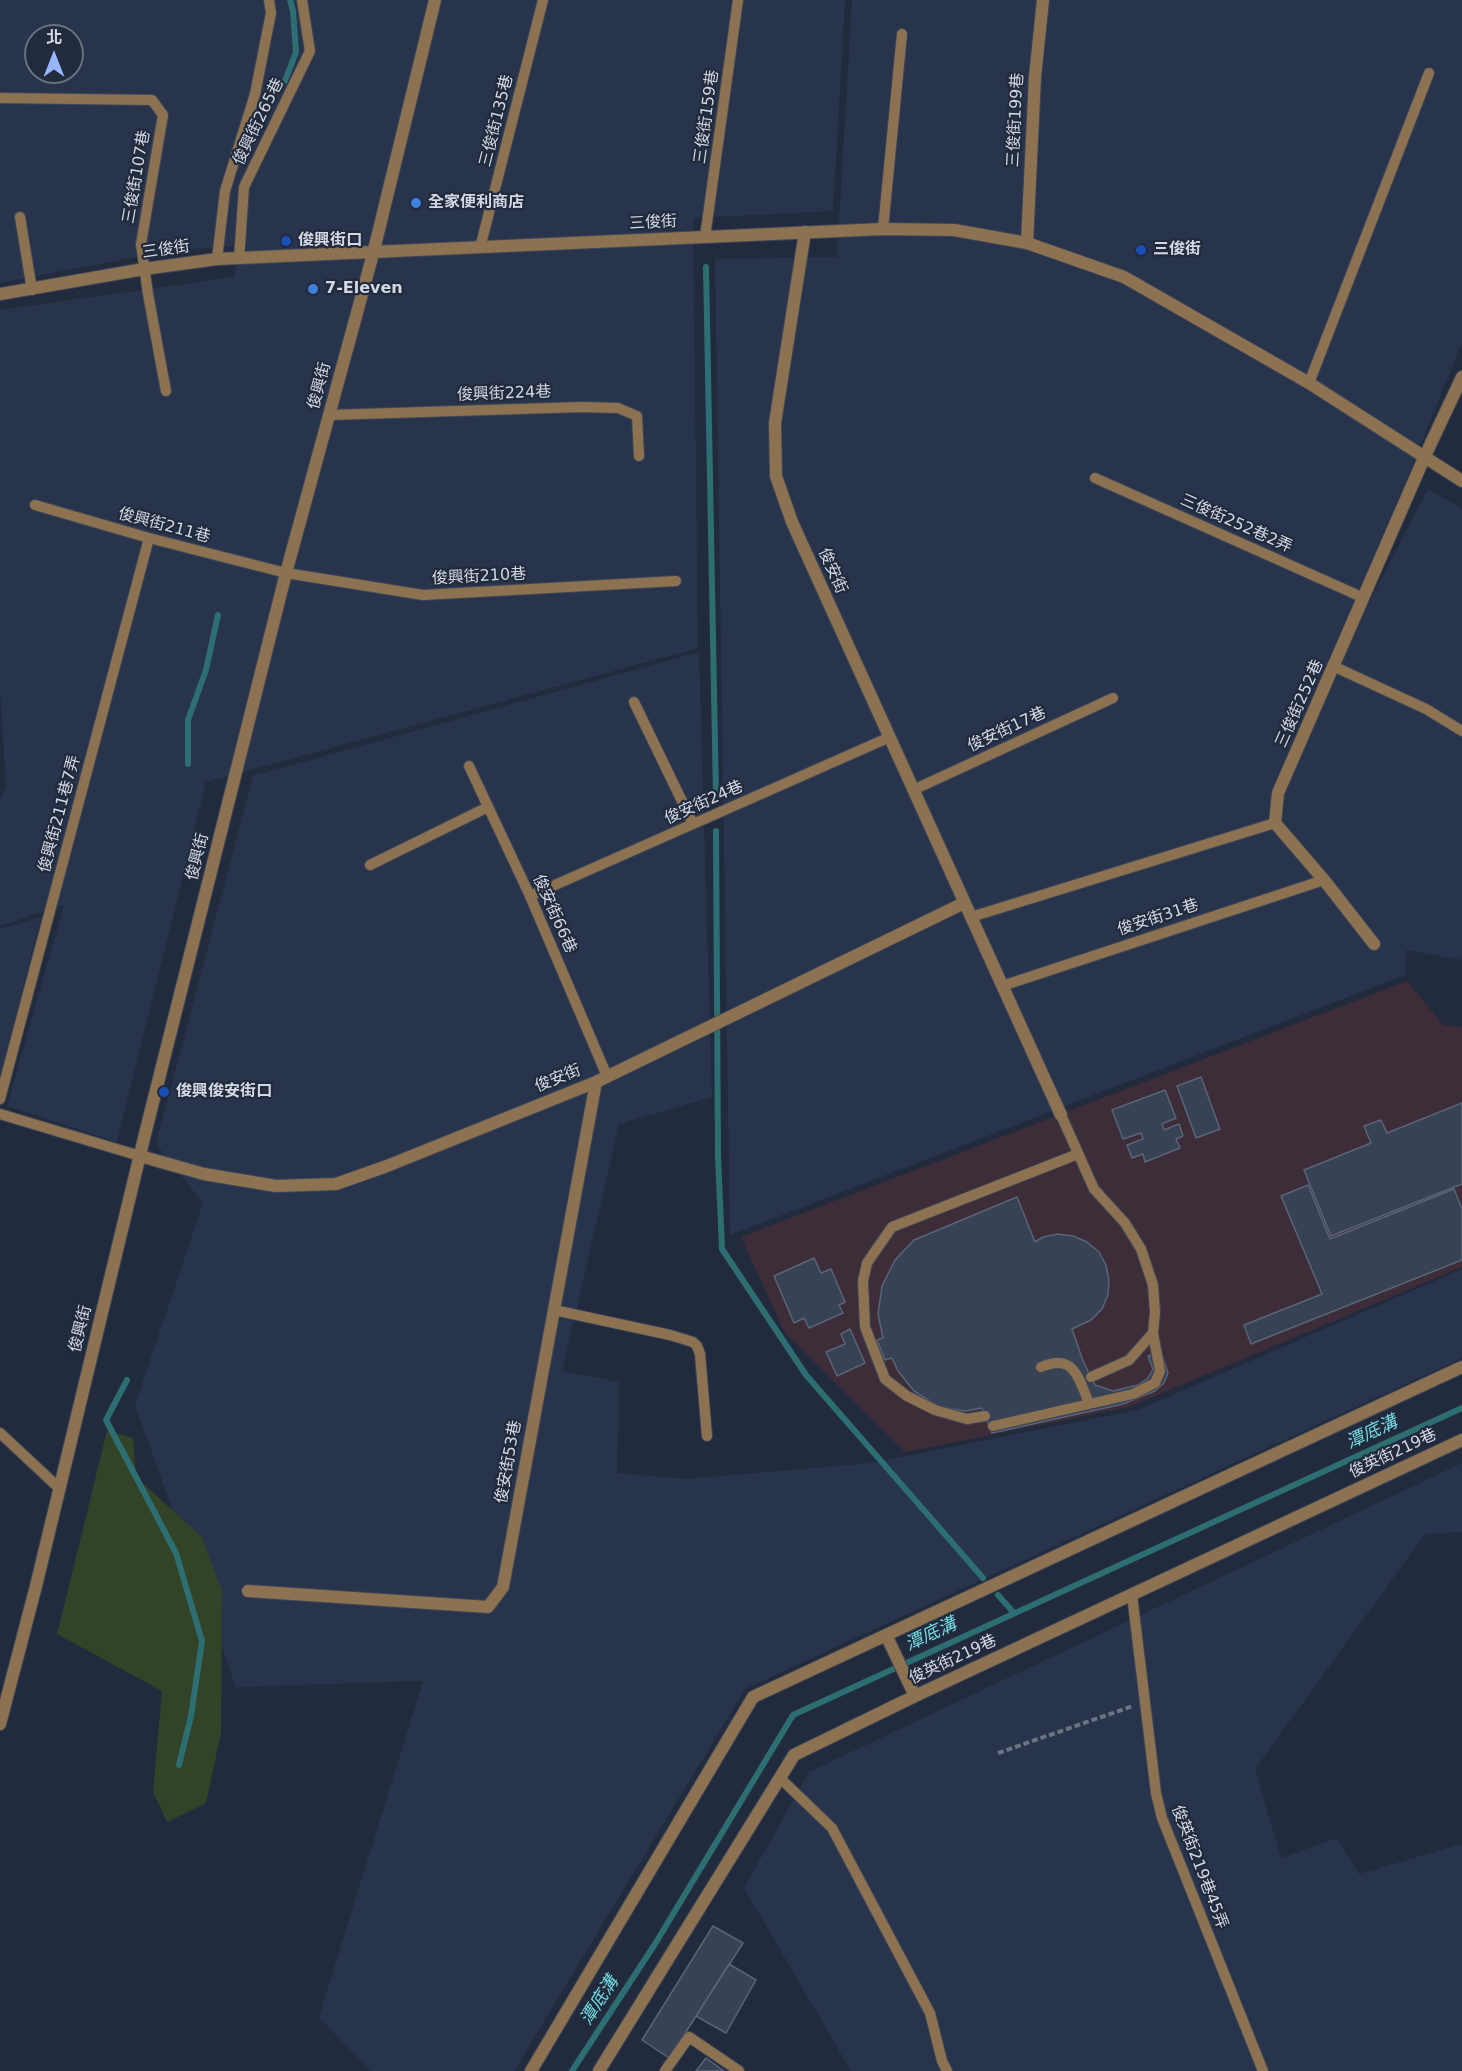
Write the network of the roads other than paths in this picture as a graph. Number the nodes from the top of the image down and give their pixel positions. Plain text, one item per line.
1 (269, 0) edge
2 (302, 0) edge
3 (435, 0) edge
4 (543, 0) edge
5 (738, 0) edge
6 (1043, 0) edge
7 (902, 34) dead end
8 (1429, 73) dead end
9 (0, 98) edge
10 (20, 216) dead end
11 (883, 229) junction
12 (805, 232) junction
13 (705, 237) junction
14 (1027, 243) junction
15 (480, 248) junction
16 (373, 254) junction
17 (239, 259) junction
18 (217, 260) junction
19 (144, 269) junction
20 (32, 290) junction
21 (0, 294) edge
22 (1462, 377) edge
23 (1309, 383) junction
24 (166, 391) dead end
25 (329, 415) junction
26 (639, 456) dead end
27 (1424, 458) junction
28 (1095, 478) dead end
29 (1462, 481) edge
30 (35, 506) dead end
31 (149, 538) junction
32 (286, 573) junction
33 (676, 581) dead end
34 (1364, 598) junction
35 (1335, 667) junction
36 (1113, 698) dead end
37 (634, 702) dead end
38 (1462, 731) edge
39 (890, 737) junction
40 (469, 766) dead end
41 (913, 790) junction
42 (488, 807) junction
43 (1275, 823) junction
44 (693, 824) junction
45 (370, 865) dead end
46 (1324, 880) junction
47 (530, 896) junction
48 (964, 903) junction
49 (971, 917) junction
50 (1374, 944) dead end
51 (1002, 986) junction
52 (601, 1079) junction
53 (0, 1098) edge
54 (0, 1114) edge
55 (1061, 1115) joint
56 (1078, 1154) junction
57 (140, 1156) junction
58 (554, 1310) junction
59 (1153, 1333) junction
60 (1041, 1367) dead end
61 (1462, 1367) edge
62 (1091, 1377) dead end
63 (1089, 1403) junction
64 (986, 1416) dead end
65 (993, 1426) dead end
66 (0, 1433) edge
67 (707, 1436) dead end
68 (1462, 1440) edge
69 (59, 1488) junction
70 (248, 1591) dead end
71 (1132, 1594) junction
72 (886, 1635) junction
73 (915, 1696) junction
74 (0, 1724) edge
75 (780, 1778) junction
76 (531, 2071) edge
77 (599, 2071) edge
78 (665, 2071) edge
79 (740, 2071) edge
80 (947, 2071) edge
81 (1263, 2071) edge

1 - 18 lane
2 - 17 lane, 俊興街265巷
3 - 16 street, 俊興街
4 - 15 lane, 三俊街135巷
5 - 13 lane, 三俊街159巷
6 - 14 street, 三俊街199巷
7 - 11 lane
8 - 23 lane
9 - 19 lane, 三俊街107巷
10 - 20 lane
11 - 12 street, 三俊街
11 - 14 street, 三俊街
12 - 13 street, 三俊街
12 - 39 street, 俊安街
13 - 15 street, 三俊街
14 - 23 street, 三俊街
15 - 16 street, 三俊街
16 - 17 street, 三俊街
16 - 25 street, 俊興街
17 - 18 street, 三俊街
18 - 19 street, 三俊街
19 - 20 street, 三俊街
19 - 24 lane
20 - 21 street, 三俊街
22 - 27 street, 三俊街252巷
23 - 27 street, 三俊街
25 - 26 lane, 俊興街224巷
25 - 32 street, 俊興街
27 - 29 street, 三俊街
27 - 34 street, 三俊街252巷
28 - 34 lane, 三俊街252巷2弄
30 - 31 lane, 俊興街211巷
31 - 32 lane, 俊興街211巷
31 - 53 lane, 俊興街211巷7弄
32 - 33 lane, 俊興街210巷
32 - 57 street, 俊興街
34 - 35 street, 三俊街252巷
35 - 38 lane
35 - 43 street, 三俊街252巷
36 - 41 lane, 俊安街17巷
37 - 44 lane
39 - 41 street, 俊安街
39 - 44 lane, 俊安街24巷
40 - 42 lane, 俊安街66巷
41 - 48 street, 俊安街
42 - 45 lane
42 - 47 lane, 俊安街66巷
43 - 46 street
43 - 49 lane
44 - 47 lane, 俊安街24巷
46 - 50 street
46 - 51 lane, 俊安街31巷
47 - 52 lane, 俊安街66巷
48 - 49 street, 俊安街
48 - 52 street, 俊安街
49 - 51 street, 俊安街
51 - 55 street, 俊安街
52 - 57 street, 俊安街
52 - 58 street, 俊安街53巷
54 - 57 lane
55 - 56 lane
56 - 59 lane
56 - 64 lane
57 - 69 street, 俊興街
58 - 67 lane
58 - 70 street, 俊安街53巷
59 - 62 lane
59 - 63 lane
60 - 63 lane
61 - 72 street
63 - 65 lane
66 - 69 lane
68 - 71 street, 俊英街219巷
69 - 74 street, 俊興街
71 - 73 street, 俊英街219巷
71 - 81 lane, 俊英街219巷45弄
72 - 73 street
72 - 76 street
73 - 75 street, 俊英街219巷
75 - 77 street, 俊英街219巷
75 - 80 lane
78 - 79 lane

